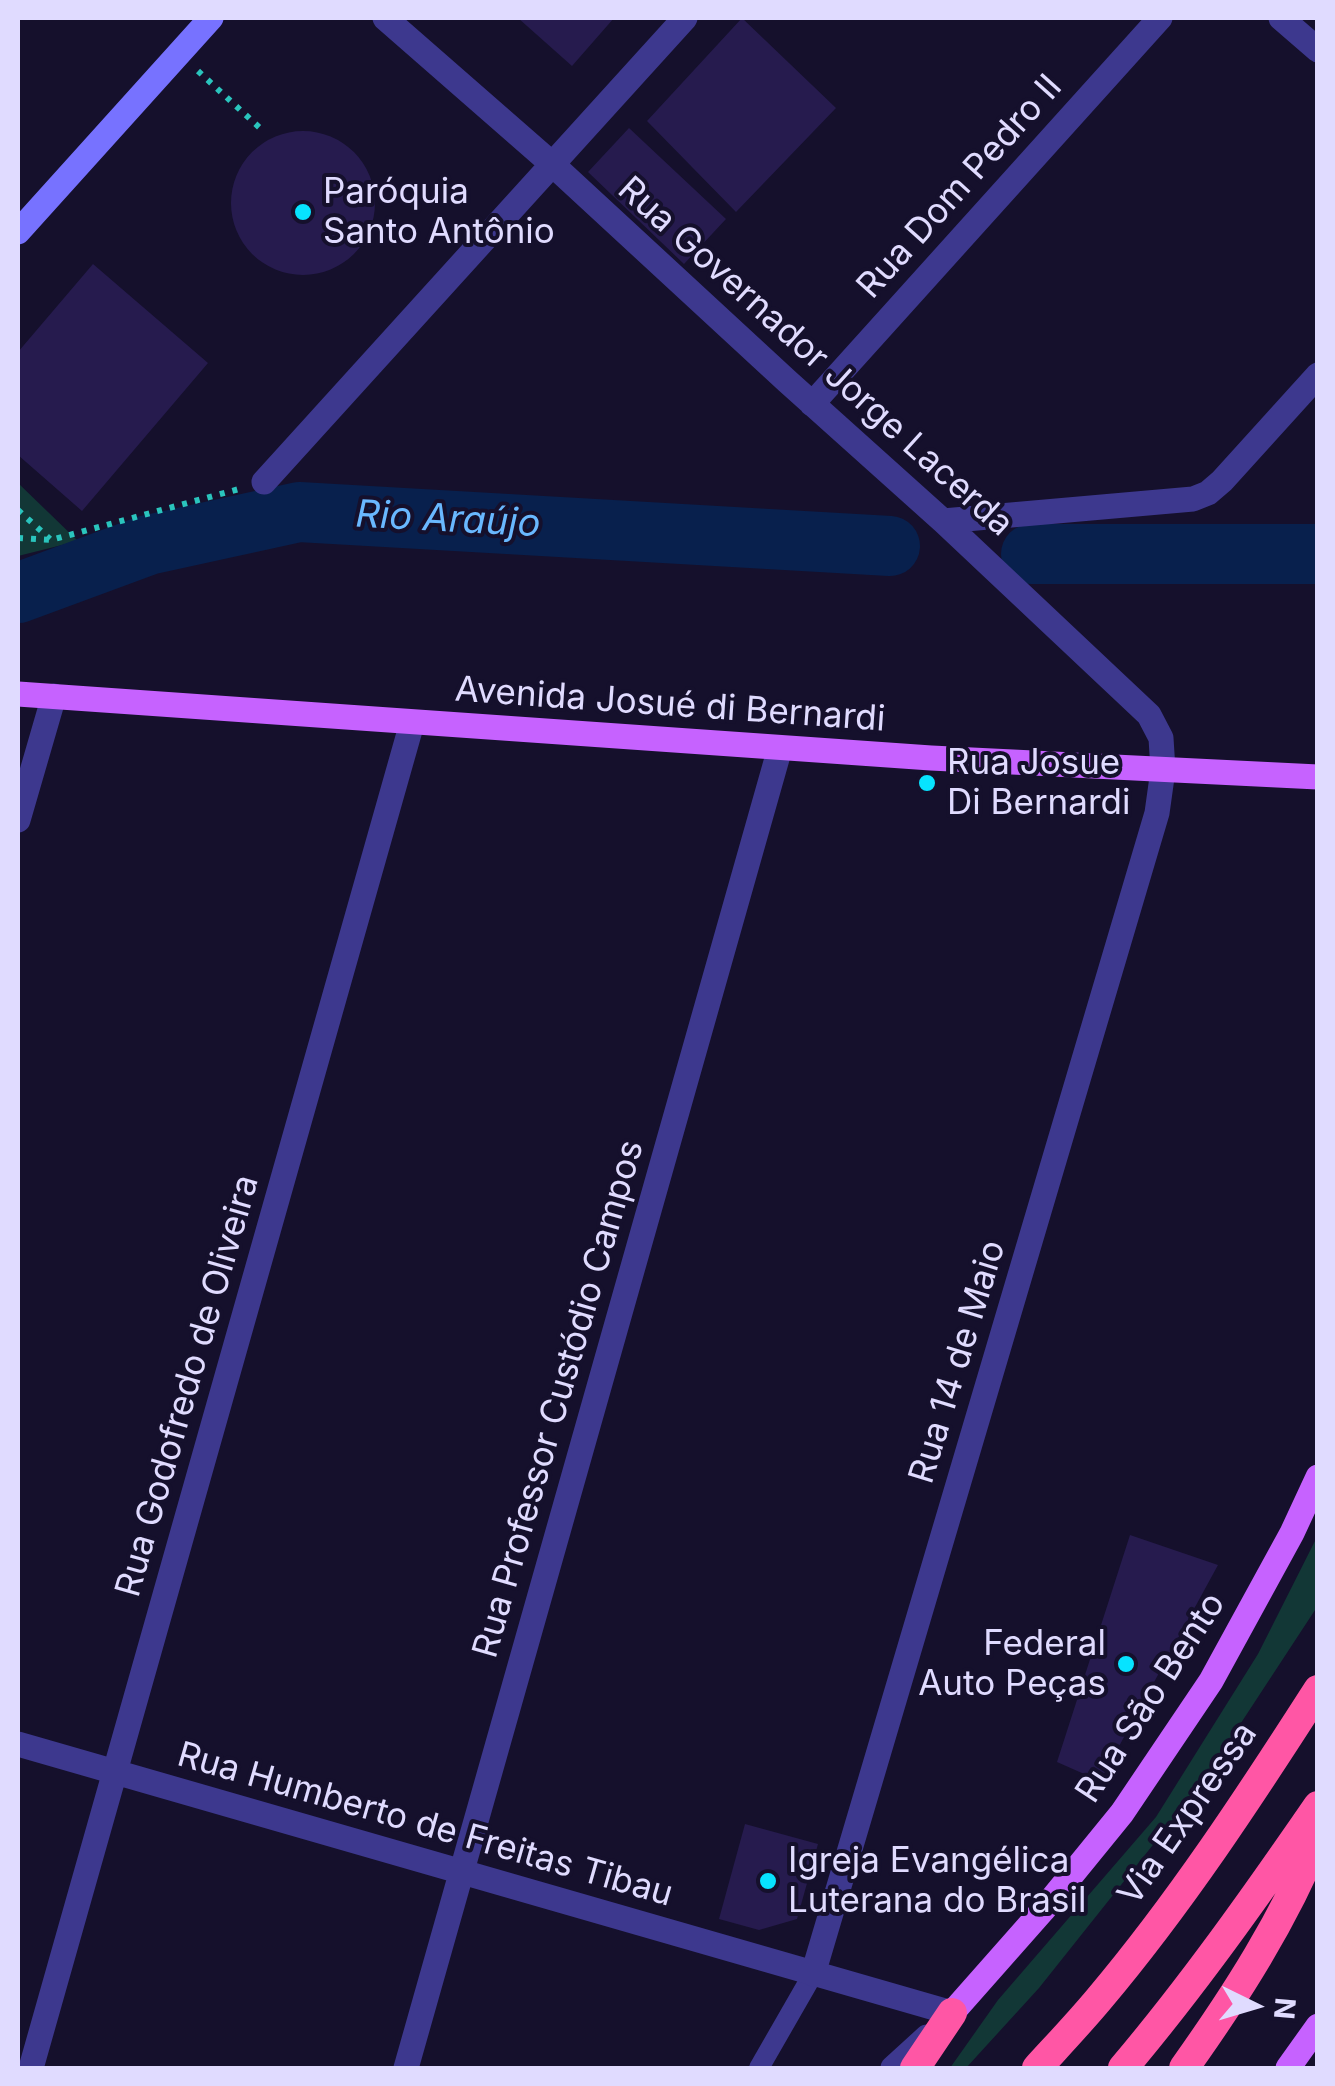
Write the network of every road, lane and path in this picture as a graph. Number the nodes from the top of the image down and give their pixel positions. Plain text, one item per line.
1 (211, 18) edge
2 (386, 18) edge
3 (685, 18) edge
4 (1160, 18) edge
5 (1281, 18) edge
6 (1318, 50) edge
7 (179, 53) junction
8 (261, 129) dead end
9 (552, 164) junction
10 (18, 232) edge
11 (1318, 376) edge
12 (812, 404) junction
13 (264, 482) joint
14 (18, 510) edge
15 (943, 521) junction
16 (18, 538) edge
17 (51, 540) junction
18 (18, 694) edge
19 (54, 696) junction
20 (412, 723) junction
21 (780, 748) junction
22 (1164, 770) junction
23 (1318, 777) edge
24 (18, 820) edge
25 (1318, 1478) edge
26 (1318, 1690) edge
27 (18, 1744) edge
28 (115, 1772) junction
29 (1318, 1806) edge
30 (1318, 1837) edge
31 (462, 1872) junction
32 (813, 1974) junction
33 (952, 2013) junction
34 (1318, 2026) edge
35 (31, 2068) edge
36 (406, 2068) edge
37 (760, 2068) edge
38 (893, 2068) edge
39 (915, 2068) edge
40 (1037, 2068) edge
41 (1122, 2068) edge
42 (1184, 2068) edge
43 (1288, 2068) edge

1 - 7 main road
2 - 9 street, Rua Governador Jorge Lacerda
3 - 9 street
4 - 12 street, Rua Dom Pedro II
5 - 6 street
7 - 8 path
7 - 10 main road
9 - 12 street, Rua Governador Jorge Lacerda
9 - 13 street
11 - 15 street
12 - 15 street, Rua Governador Jorge Lacerda
13 - 17 path
14 - 17 path
15 - 22 street, Rua Governador Jorge Lacerda
16 - 17 path
18 - 19 main road, Avenida Josué di Bernardi
19 - 20 main road, Avenida Josué di Bernardi
19 - 24 street
20 - 21 main road, Avenida Josué di Bernardi
20 - 28 street, Rua Godofredo de Oliveira
21 - 22 main road, Avenida Josué di Bernardi
21 - 31 street, Rua Professor Custódio Campos
22 - 23 main road, Avenida Josué di Bernardi
22 - 32 street, Rua 14 de Maio
25 - 33 main road, Rua São Bento
26 - 40 highway, Via Expressa
27 - 28 street, Rua Humberto de Freitas Tibau
28 - 31 street, Rua Humberto de Freitas Tibau
28 - 35 street, Rua Godofredo de Oliveira
29 - 41 highway
30 - 42 highway
31 - 32 street, Rua Humberto de Freitas Tibau
31 - 36 street, Rua Professor Custódio Campos
32 - 33 street, Rua Humberto de Freitas Tibau
32 - 37 lane
33 - 38 street, Rua São Bento
33 - 39 highway
34 - 43 main road

